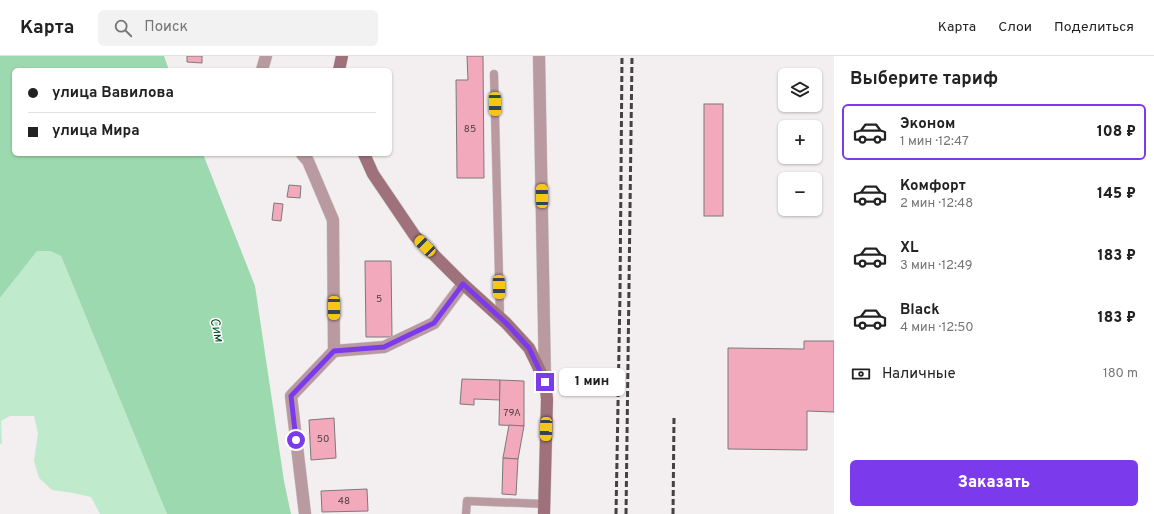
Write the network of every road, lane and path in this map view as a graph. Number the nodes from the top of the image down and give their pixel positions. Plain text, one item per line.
1 (266, 56) edge
2 (342, 56) edge
3 (539, 56) edge
4 (263, 68) edge
5 (339, 68) edge
6 (494, 74) dead end
7 (304, 156) edge
8 (365, 156) edge
9 (463, 284) junction
10 (500, 317) junction
11 (334, 351) junction
12 (545, 382) junction
13 (544, 509) edge
14 (304, 514) edge
15 (466, 514) edge

1 - 4 street
2 - 5 street
3 - 12 street
6 - 10 lane
7 - 11 street
8 - 9 street
9 - 10 street
9 - 11 street
10 - 12 street
11 - 14 street
12 - 13 street
13 - 15 lane

